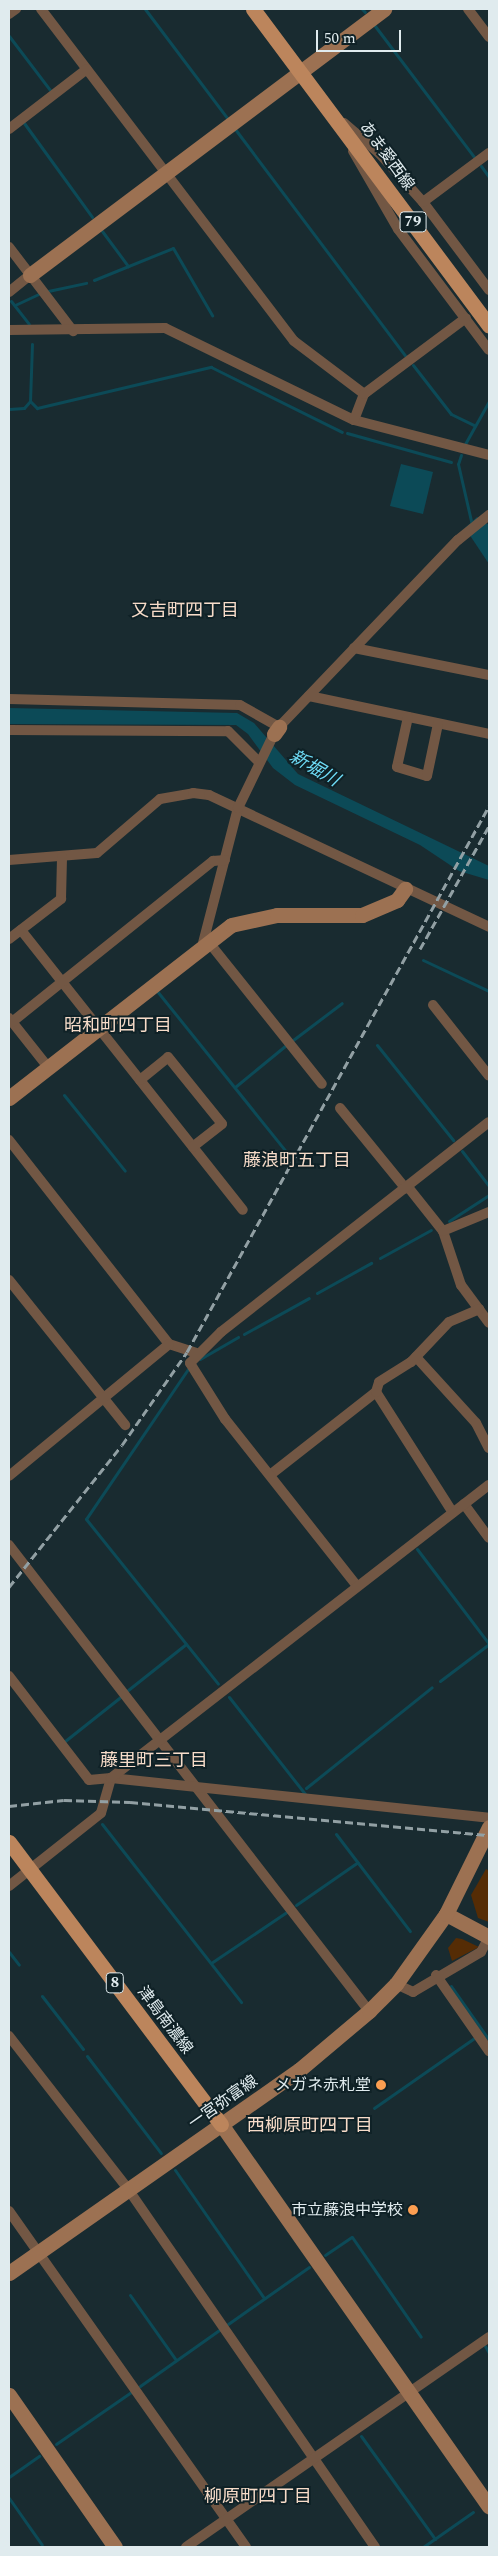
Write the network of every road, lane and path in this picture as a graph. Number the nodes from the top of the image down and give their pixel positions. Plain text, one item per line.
1 (16, 9) edge
2 (41, 9) edge
3 (253, 9) edge
4 (384, 9) edge
5 (468, 9) edge
6 (9, 14) edge
7 (489, 37) edge
8 (87, 69) junction
9 (300, 71) junction
10 (338, 118) junction
11 (9, 129) edge
12 (489, 153) edge
13 (166, 173) junction
14 (423, 202) junction
15 (9, 247) edge
16 (30, 276) junction
17 (489, 290) edge
18 (9, 292) edge
19 (466, 318) junction
20 (489, 326) edge
21 (9, 330) edge
22 (73, 331) junction
23 (489, 350) edge
24 (364, 394) junction
25 (354, 420) junction
26 (489, 456) edge
27 (488, 516) edge
28 (354, 648) junction
29 (489, 675) edge
30 (309, 696) junction
31 (9, 698) edge
32 (408, 717) junction
33 (438, 724) junction
34 (9, 730) edge
35 (277, 730) junction
36 (489, 734) edge
37 (259, 758) junction
38 (238, 808) junction
39 (62, 857) junction
40 (9, 860) edge
41 (225, 860) junction
42 (405, 889) junction
43 (489, 927) edge
44 (21, 930) junction
45 (9, 939) edge
46 (205, 941) junction
47 (62, 983) junction
48 (433, 1005) dead end
49 (10, 1020) edge
50 (98, 1027) junction
51 (48, 1067) junction
52 (489, 1076) edge
53 (140, 1080) junction
54 (322, 1084) dead end
55 (9, 1098) edge
56 (340, 1108) dead end
57 (489, 1122) edge
58 (9, 1140) edge
59 (193, 1147) junction
60 (407, 1188) junction
61 (243, 1210) dead end
62 (489, 1212) edge
63 (443, 1232) junction
64 (9, 1280) edge
65 (479, 1309) junction
66 (489, 1323) edge
67 (169, 1344) junction
68 (197, 1353) junction
69 (416, 1357) junction
70 (376, 1392) junction
71 (103, 1398) junction
72 (125, 1425) dead end
73 (489, 1448) edge
74 (270, 1475) junction
75 (9, 1476) edge
76 (489, 1485) edge
77 (464, 1504) junction
78 (453, 1513) junction
79 (489, 1538) edge
80 (9, 1545) edge
81 (357, 1586) junction
82 (9, 1676) edge
83 (162, 1737) junction
84 (112, 1778) junction
85 (201, 1789) junction
86 (489, 1818) edge
87 (489, 1827) edge
88 (9, 1842) edge
89 (30, 1870) junction
90 (9, 1886) edge
91 (446, 1914) junction
92 (489, 1937) edge
93 (436, 1975) junction
94 (396, 1984) junction
95 (370, 2011) junction
96 (9, 2036) edge
97 (489, 2051) edge
98 (221, 2124) junction
99 (128, 2189) junction
100 (9, 2211) edge
101 (40, 2251) junction
102 (9, 2273) edge
103 (489, 2337) edge
104 (410, 2393) junction
105 (9, 2395) edge
106 (313, 2459) junction
107 (489, 2507) edge
108 (226, 2519) junction
109 (115, 2547) edge
110 (186, 2547) edge
111 (246, 2547) edge
112 (375, 2547) edge

1 - 6 street
2 - 8 street
3 - 9 main road, あま愛西線 / 79
4 - 9 street
5 - 7 street
8 - 11 street
8 - 13 street
9 - 10 main road, あま愛西線 / 79
9 - 13 street
10 - 14 street
10 - 19 street
10 - 20 main road, あま愛西線 / 79
12 - 14 street
13 - 16 street
13 - 24 street
14 - 17 street
15 - 16 street
16 - 18 street
16 - 22 street
19 - 23 street
19 - 24 street
21 - 22 street
22 - 25 street
24 - 25 street
25 - 26 street
27 - 28 street
28 - 29 street
28 - 30 street
30 - 32 street
30 - 35 street
31 - 35 street
32 - 33 street
32 - 33 street
33 - 36 street
34 - 37 street
35 - 37 street
37 - 38 street
38 - 39 street
38 - 41 street
38 - 42 street
39 - 40 street
39 - 44 street
41 - 46 street
41 - 47 street
42 - 43 street
42 - 46 street
44 - 45 street
44 - 47 street
46 - 50 street
46 - 54 street
47 - 49 street
47 - 50 street
48 - 52 street
49 - 51 street
50 - 51 street
50 - 53 street
51 - 55 street
53 - 59 street
53 - 59 street
56 - 60 street
57 - 60 street
58 - 67 street
59 - 61 street
60 - 63 street
60 - 68 street
62 - 63 street
63 - 65 street
64 - 71 street
65 - 66 street
65 - 69 street
67 - 68 street
67 - 71 street
68 - 74 street
69 - 70 street
69 - 73 street
70 - 74 street
70 - 78 street
71 - 72 street
71 - 75 street
74 - 81 street
76 - 77 street
77 - 78 street
77 - 79 street
78 - 81 street
80 - 83 street
81 - 83 street
82 - 84 street
83 - 84 street
83 - 85 street
84 - 85 street
84 - 89 street
85 - 86 street
85 - 95 street
87 - 91 street, 一宮弥富線
88 - 89 main road, 津島南濃線 / 8
89 - 90 street
89 - 98 main road, 津島南濃線 / 8
91 - 92 street
91 - 94 street, 一宮弥富線
92 - 93 street
93 - 94 street
93 - 97 street
94 - 95 street, 一宮弥富線
95 - 98 street, 一宮弥富線
96 - 99 street
98 - 99 street, 一宮弥富線
98 - 104 street
99 - 101 street, 一宮弥富線
99 - 106 street
100 - 101 street
101 - 102 street, 一宮弥富線
101 - 108 street
103 - 104 street
104 - 106 street
104 - 107 street
105 - 109 street
106 - 108 street
106 - 112 street
108 - 110 street
108 - 111 street

